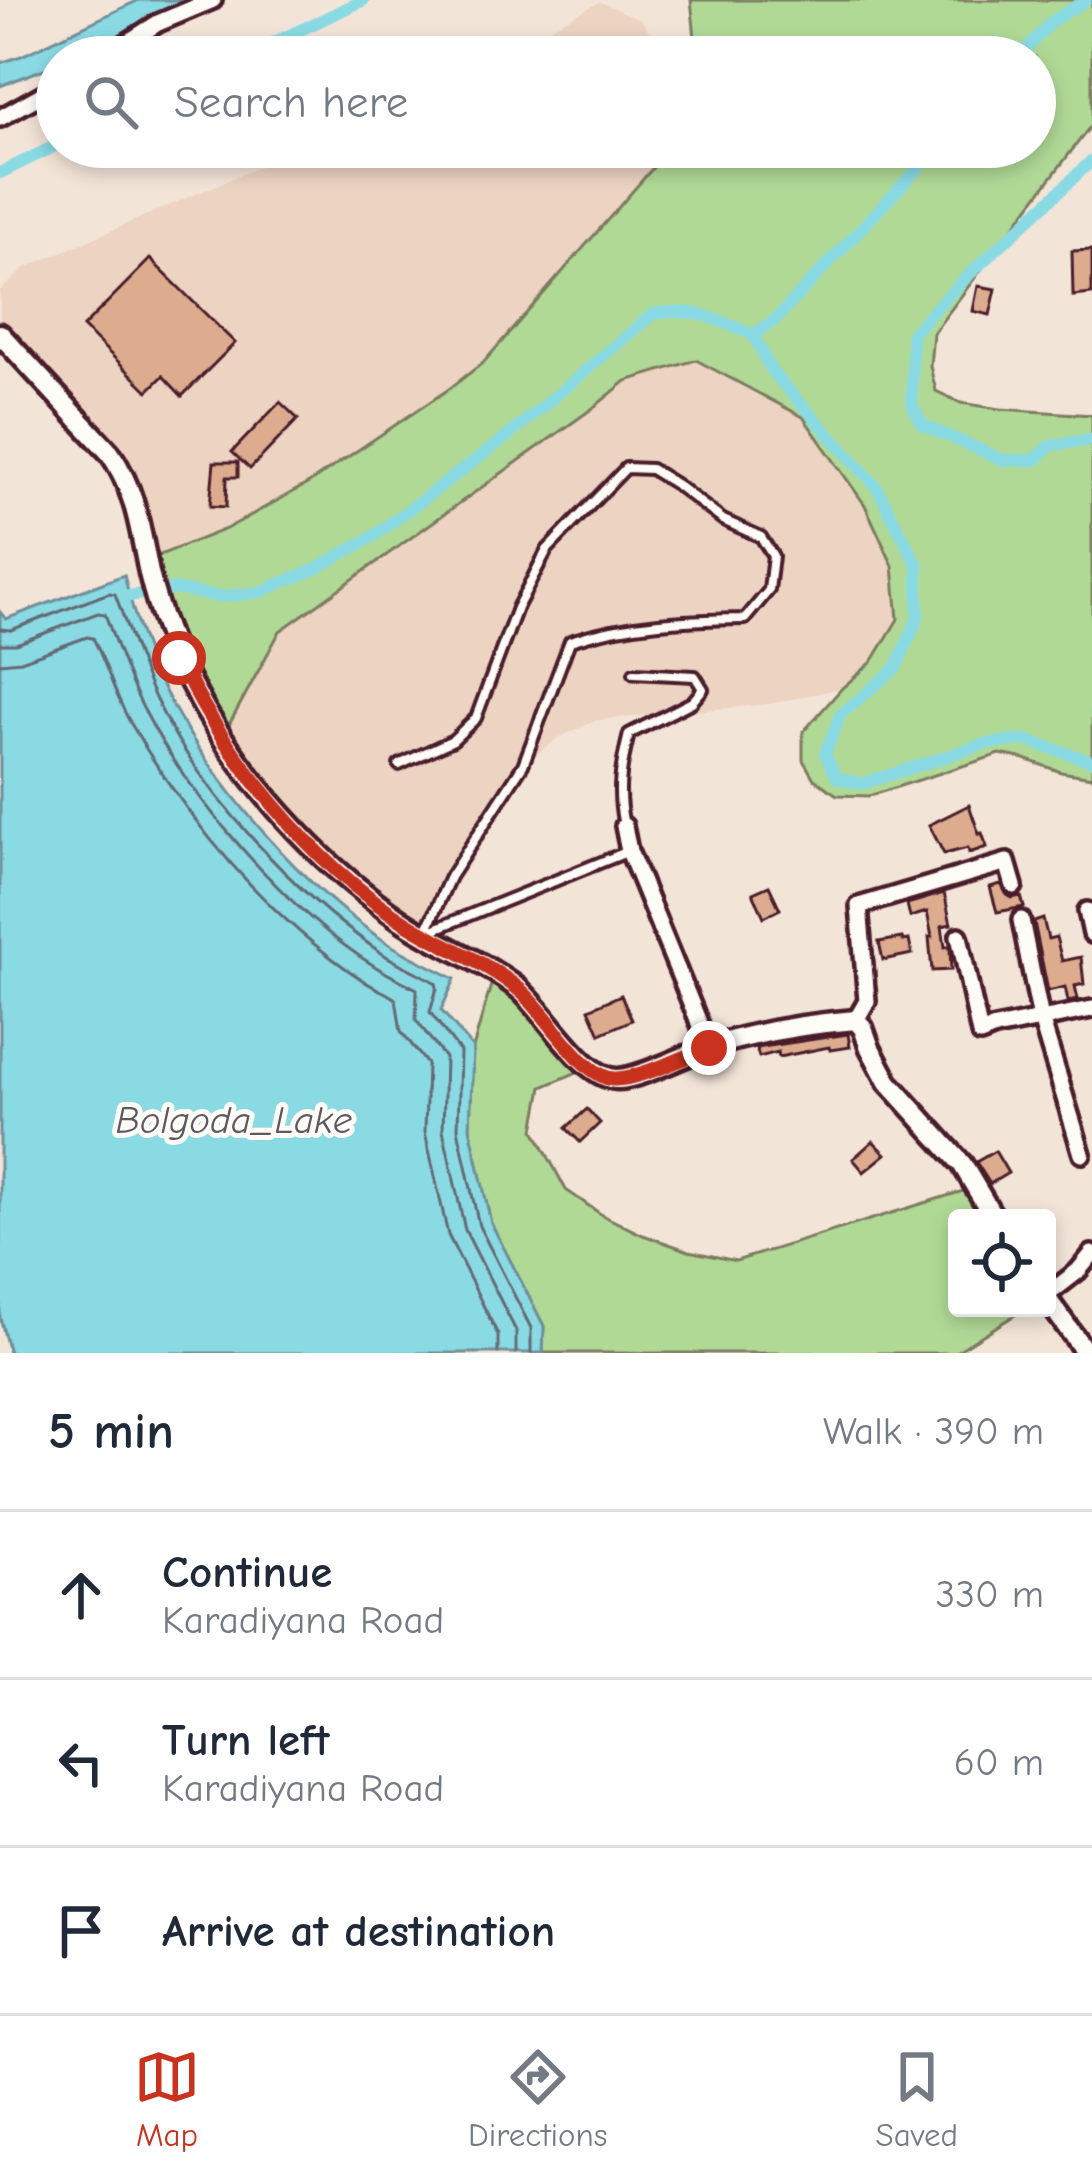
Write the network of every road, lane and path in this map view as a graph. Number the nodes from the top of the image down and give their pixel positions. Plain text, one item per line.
1 (213, 0) edge
2 (137, 36) edge
3 (36, 98) edge
4 (0, 118) edge
5 (0, 334) edge
6 (634, 673) dead end
7 (399, 765) dead end
8 (624, 826) joint
9 (629, 851) junction
10 (1014, 886) dead end
11 (1021, 920) dead end
12 (425, 933) junction
13 (959, 936) dead end
14 (1092, 1010) edge
15 (1041, 1019) junction
16 (856, 1020) junction
17 (709, 1048) junction
18 (1082, 1154) dead end
19 (989, 1209) edge
20 (1092, 1254) edge
21 (1056, 1289) edge
22 (1056, 1311) edge
23 (1083, 1352) edge

1 - 2 street
3 - 4 street
5 - 12 street
6 - 8 lane
7 - 12 lane
8 - 9 street
9 - 12 lane
9 - 17 street
10 - 16 street
11 - 15 street
12 - 17 street
13 - 15 street
14 - 15 street
15 - 18 street
16 - 17 street
16 - 19 street
20 - 21 street
22 - 23 street

